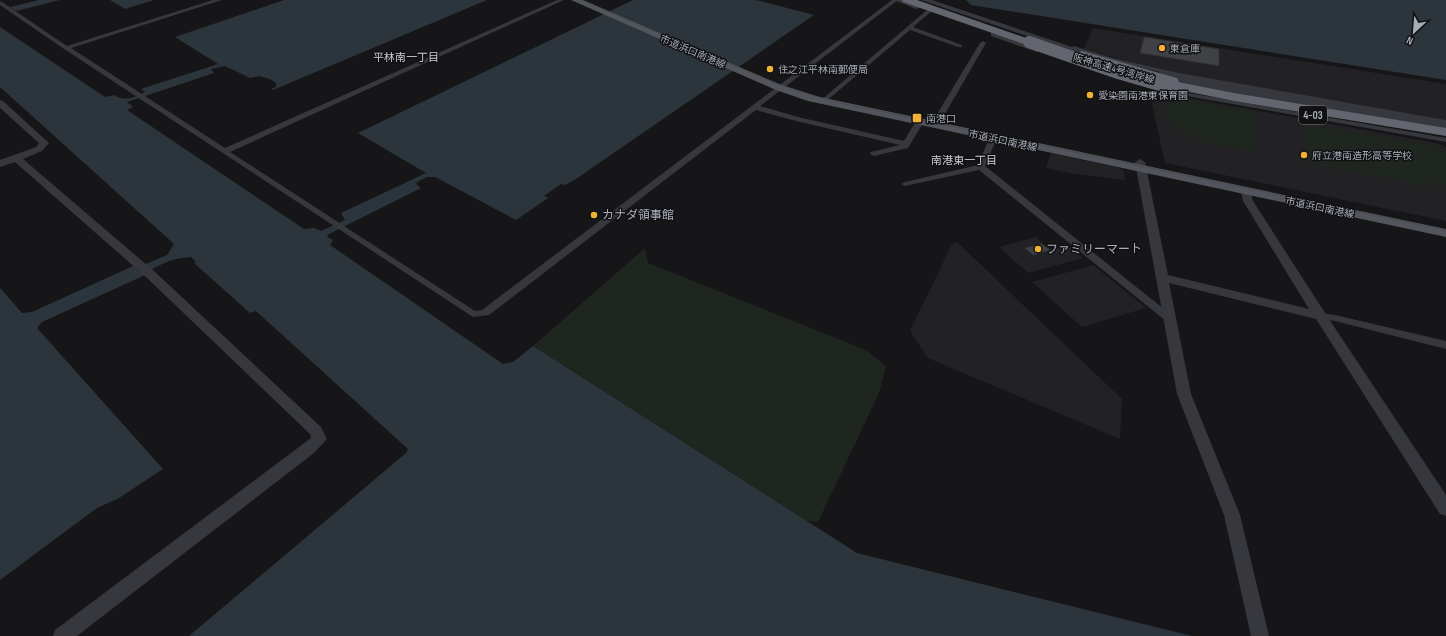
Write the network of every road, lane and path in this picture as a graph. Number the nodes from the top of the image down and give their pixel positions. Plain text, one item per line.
1 (219, 0) edge
2 (562, 0) edge
3 (575, 0) edge
4 (591, 0) edge
5 (896, 0) edge
6 (907, 0) edge
7 (919, 0) edge
8 (925, 0) edge
9 (2, 5) edge
10 (929, 11) junction
11 (909, 28) junction
12 (1027, 39) junction
13 (983, 43) dead end
14 (960, 46) dead end
15 (66, 48) junction
16 (783, 86) junction
17 (825, 99) junction
18 (1, 105) edge
19 (755, 107) junction
20 (938, 120) junction
21 (919, 123) junction
22 (1446, 125) edge
23 (1446, 136) edge
24 (993, 138) junction
25 (906, 144) junction
26 (225, 151) junction
27 (874, 154) dead end
28 (16, 158) junction
29 (0, 164) edge
30 (1141, 166) junction
31 (981, 167) junction
32 (905, 184) dead end
33 (1246, 191) junction
34 (1446, 226) edge
35 (1446, 233) edge
36 (1163, 278) junction
37 (1320, 316) junction
38 (1170, 319) junction
39 (1446, 345) edge
40 (1446, 509) edge
41 (62, 636) edge
42 (1260, 636) edge

1 - 15 street
2 - 26 street
3 - 16 main road, 市道浜口南港線
4 - 16 main road, 市道浜口南港線
5 - 10 street
5 - 16 street
6 - 12 highway, 阪神高速4号湾岸線
7 - 12 highway, 阪神高速4号湾岸線
8 - 22 street
9 - 15 street
10 - 11 street
10 - 23 street
11 - 14 street
11 - 17 street
12 - 22 highway, 4-03
12 - 22 highway, 阪神高速4号湾岸線
12 - 23 highway, 阪神高速4号湾岸線, bridge
13 - 20 street
15 - 26 street
16 - 17 main road, 市道浜口南港線
16 - 19 street
17 - 20 main road, 市道浜口南港線
17 - 21 main road, 市道浜口南港線
18 - 28 street
19 - 25 street
19 - 26 street
20 - 30 main road, 市道浜口南港線
21 - 24 main road, 市道浜口南港線
21 - 25 street
24 - 30 main road, 市道浜口南港線
24 - 31 street
25 - 27 street
28 - 29 street
28 - 41 street
30 - 33 main road, 市道浜口南港線
30 - 34 main road, 市道浜口南港線
30 - 36 street
31 - 32 street
31 - 38 street
33 - 35 main road, 市道浜口南港線
33 - 37 street
36 - 37 street
36 - 38 street
37 - 39 street
37 - 40 street
38 - 42 street

